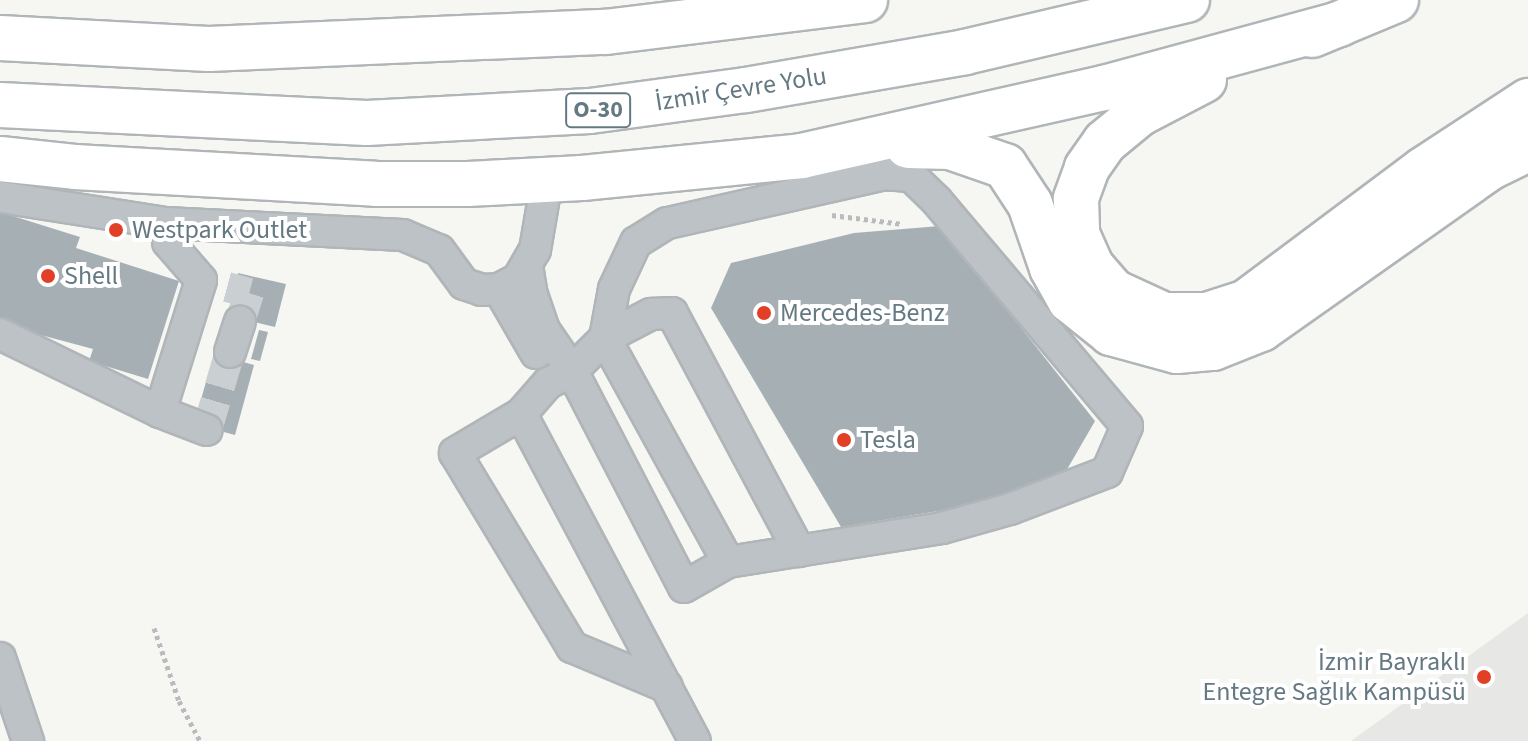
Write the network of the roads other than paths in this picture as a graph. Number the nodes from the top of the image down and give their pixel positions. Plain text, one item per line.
1 (865, 0) edge
2 (1187, 0) edge
3 (1396, 0) edge
4 (1339, 24) junction
5 (0, 38) edge
6 (1528, 101) edge
7 (0, 105) edge
8 (854, 145) junction
9 (1528, 149) edge
10 (0, 159) edge
11 (547, 180) junction
12 (0, 197) edge
13 (166, 223) junction
14 (527, 265) junction
15 (499, 289) junction
16 (240, 322) tunnel mouth
17 (0, 334) edge
18 (605, 338) junction
19 (230, 352) tunnel mouth
20 (560, 377) junction
21 (160, 412) junction
22 (521, 414) junction
23 (207, 430) dead end
24 (799, 551) junction
25 (728, 562) junction
26 (0, 658) edge
27 (667, 687) junction
28 (28, 741) edge
29 (695, 741) edge

1 - 5 highway
2 - 7 highway, İzmir Çevre Yolu / O-30
3 - 4 highway
4 - 6 highway
4 - 8 highway
8 - 9 highway
8 - 11 highway
10 - 11 highway
11 - 14 street
12 - 13 street
13 - 15 street
13 - 21 street
14 - 15 street
14 - 20 street
15 - 20 street
16 - 19 street
17 - 21 street
18 - 20 street
18 - 24 street
18 - 24 street
18 - 25 street
20 - 22 street
20 - 25 street
21 - 23 street
22 - 27 street
22 - 27 street
24 - 25 street
26 - 28 street
27 - 29 street

